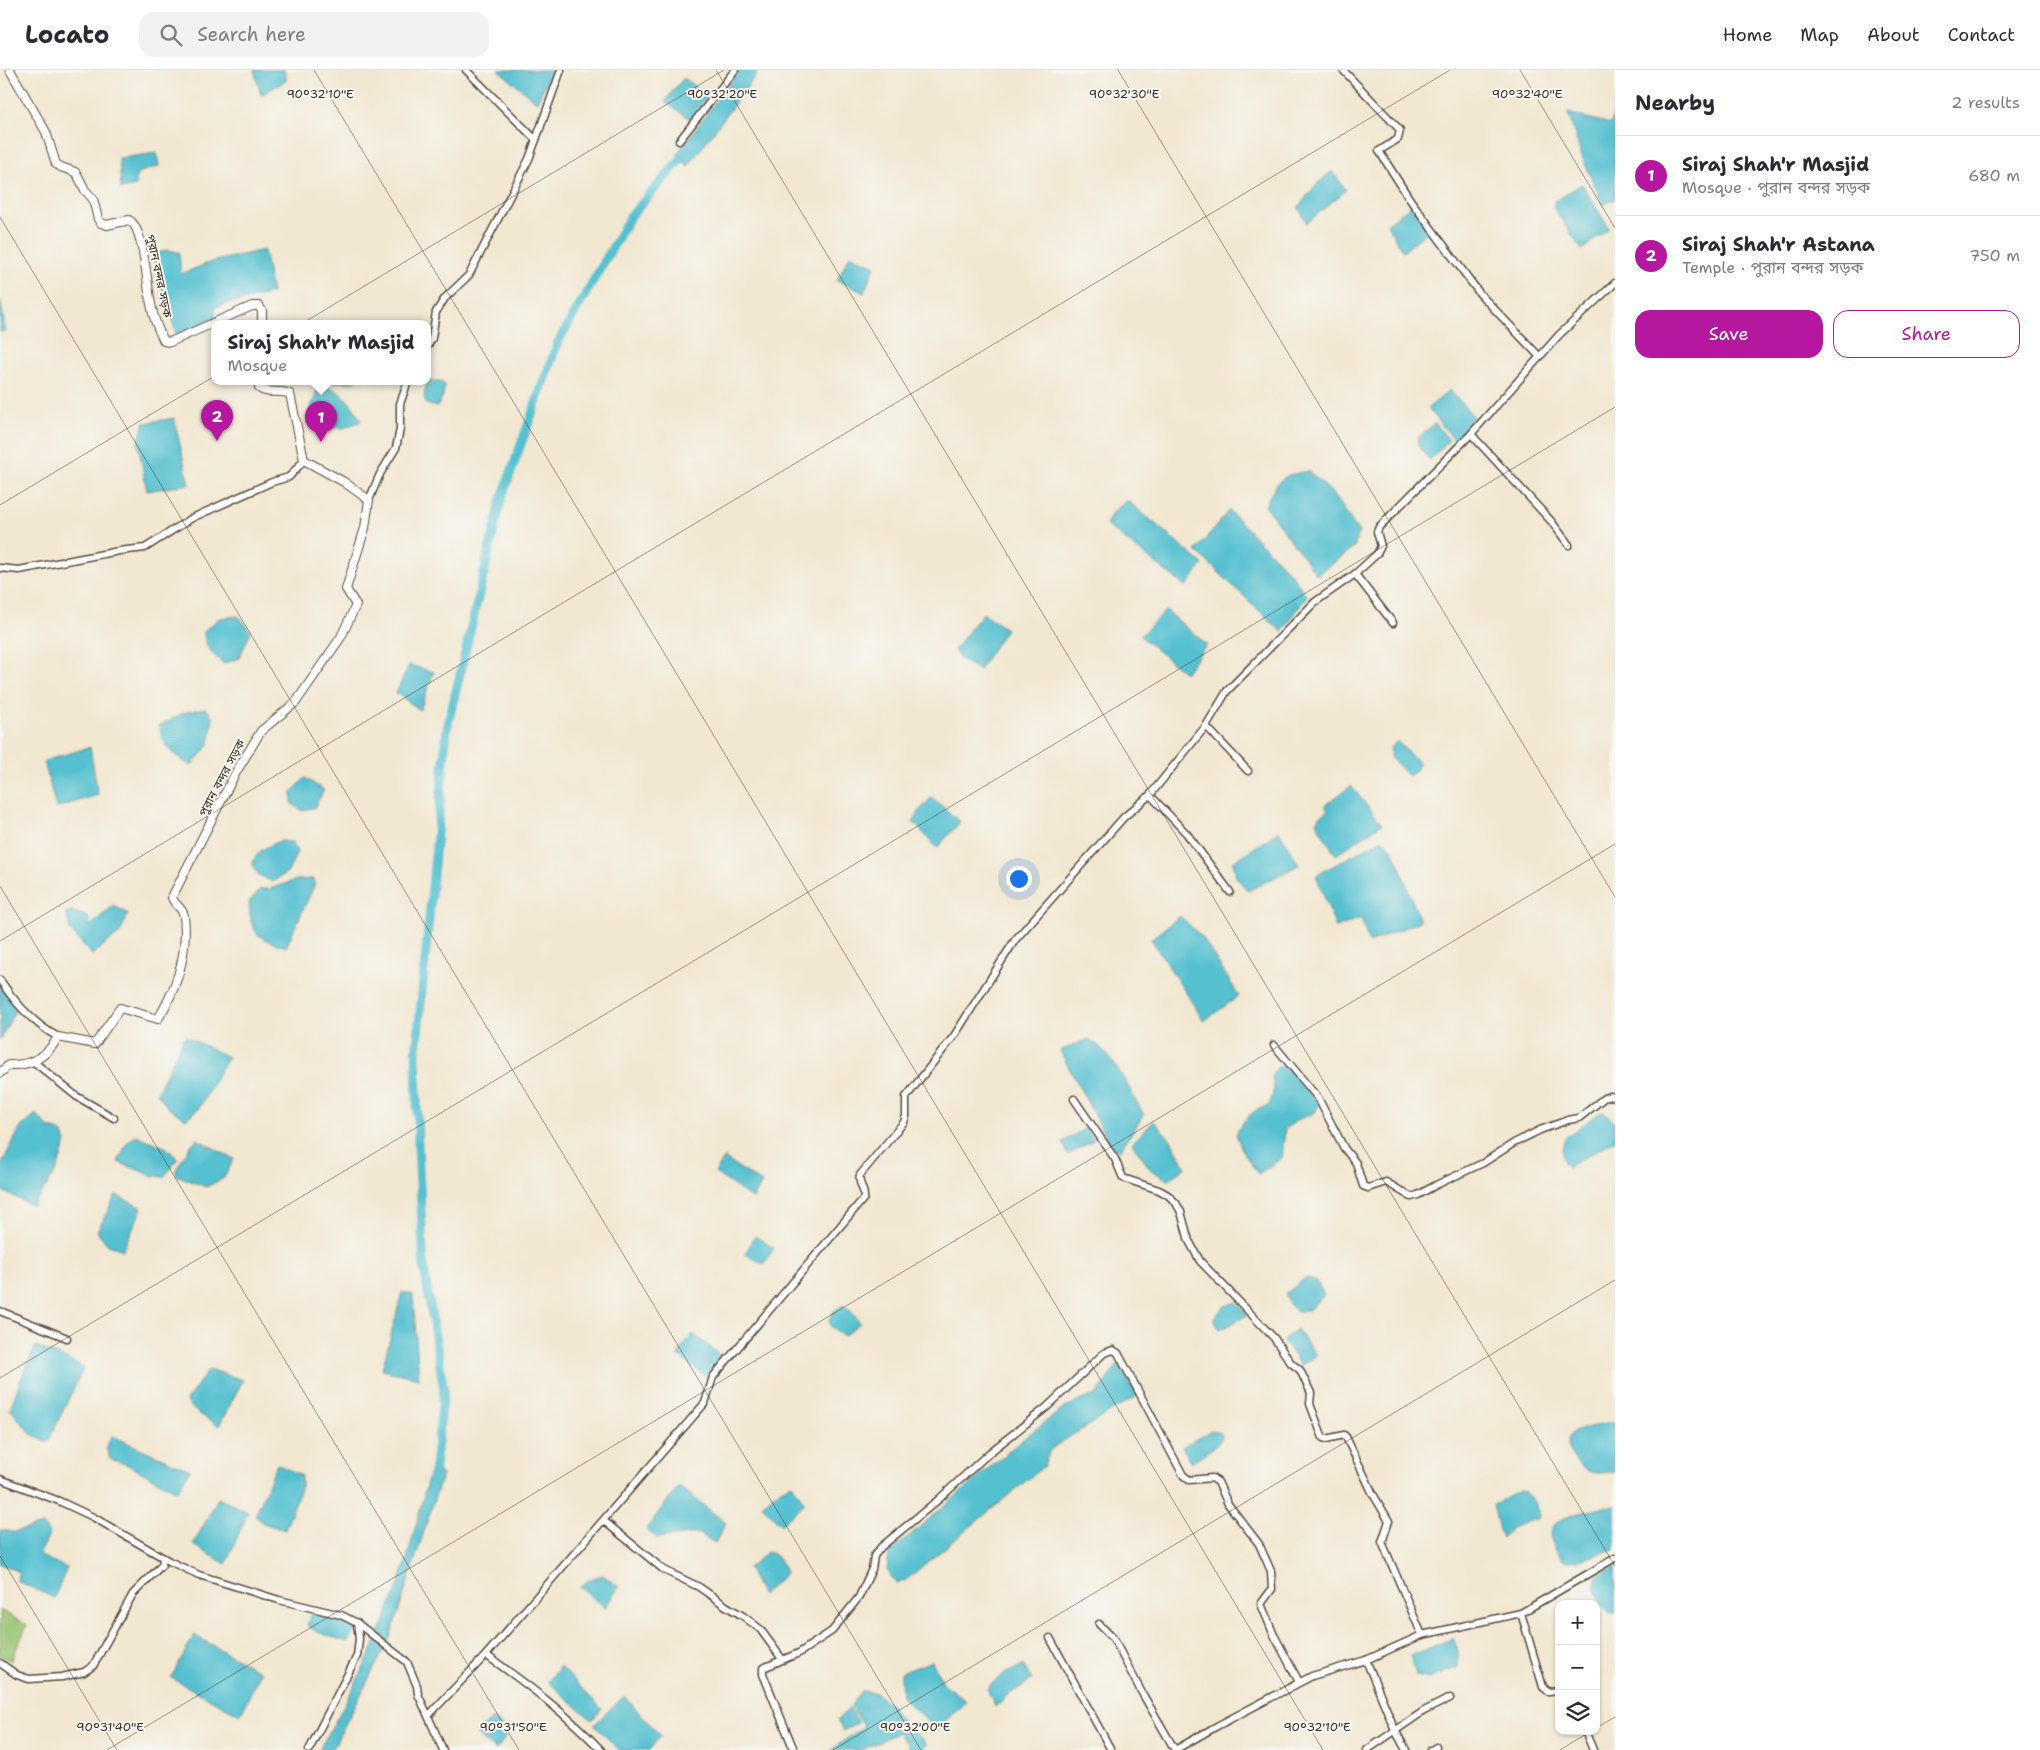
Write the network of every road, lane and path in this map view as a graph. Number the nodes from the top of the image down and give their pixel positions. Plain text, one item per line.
1 (10, 70) edge
2 (466, 70) edge
3 (561, 70) edge
4 (735, 70) edge
5 (1343, 70) edge
6 (536, 140) junction
7 (679, 141) dead end
8 (1615, 283) edge
9 (220, 320) edge
10 (262, 320) edge
11 (211, 324) edge
12 (431, 340) edge
13 (1540, 357) junction
14 (259, 385) edge
15 (407, 385) edge
16 (1471, 434) junction
17 (304, 460) junction
18 (369, 500) junction
19 (1569, 545) dead end
20 (0, 568) edge
21 (1355, 574) junction
22 (1393, 623) dead end
23 (1206, 726) junction
24 (1248, 771) dead end
25 (1150, 795) junction
26 (1230, 892) dead end
27 (0, 980) edge
28 (58, 1037) junction
29 (1274, 1045) dead end
30 (34, 1062) junction
31 (0, 1073) edge
32 (1615, 1097) edge
33 (1074, 1099) dead end
34 (114, 1118) dead end
35 (0, 1311) edge
36 (67, 1338) dead end
37 (0, 1479) edge
38 (604, 1521) junction
39 (163, 1558) junction
40 (1615, 1558) edge
41 (1522, 1612) junction
42 (356, 1623) junction
43 (1099, 1624) dead end
44 (1422, 1636) junction
45 (1050, 1638) dead end
46 (486, 1655) junction
47 (782, 1659) junction
48 (1366, 1660) junction
49 (0, 1663) edge
50 (1299, 1682) junction
51 (1555, 1691) edge
52 (1450, 1698) dead end
53 (428, 1716) junction
54 (1395, 1730) junction
55 (1586, 1735) edge
56 (310, 1750) edge
57 (443, 1750) edge
58 (601, 1750) edge
59 (794, 1750) edge
60 (1112, 1750) edge
61 (1367, 1750) edge
62 (1406, 1750) edge
63 (1593, 1750) edge

1 - 11 street, পুরান বন্দর সড়ক
2 - 6 street
3 - 6 street
4 - 7 street
5 - 13 street
6 - 12 street
8 - 13 street
9 - 10 street, পুরান বন্দর সড়ক
13 - 16 street
14 - 17 street
15 - 18 street
16 - 19 street
16 - 21 street
17 - 18 street
17 - 20 street
18 - 28 street, পুরান বন্দর সড়ক
21 - 22 street
21 - 23 street
23 - 24 street
23 - 25 street
25 - 26 street
25 - 38 street
27 - 28 street
28 - 30 street
29 - 32 street
30 - 31 street
30 - 34 street
33 - 44 street
35 - 36 street
37 - 39 street
38 - 46 street
38 - 47 street
39 - 42 street
39 - 49 street
40 - 41 street
41 - 44 street
41 - 51 street
42 - 53 street
42 - 56 street
43 - 50 street
44 - 48 street
45 - 60 street
46 - 53 street
46 - 58 street
47 - 50 street
47 - 59 street
48 - 50 street
48 - 54 street
52 - 54 street
53 - 57 street
54 - 61 street
54 - 62 street
55 - 63 street

